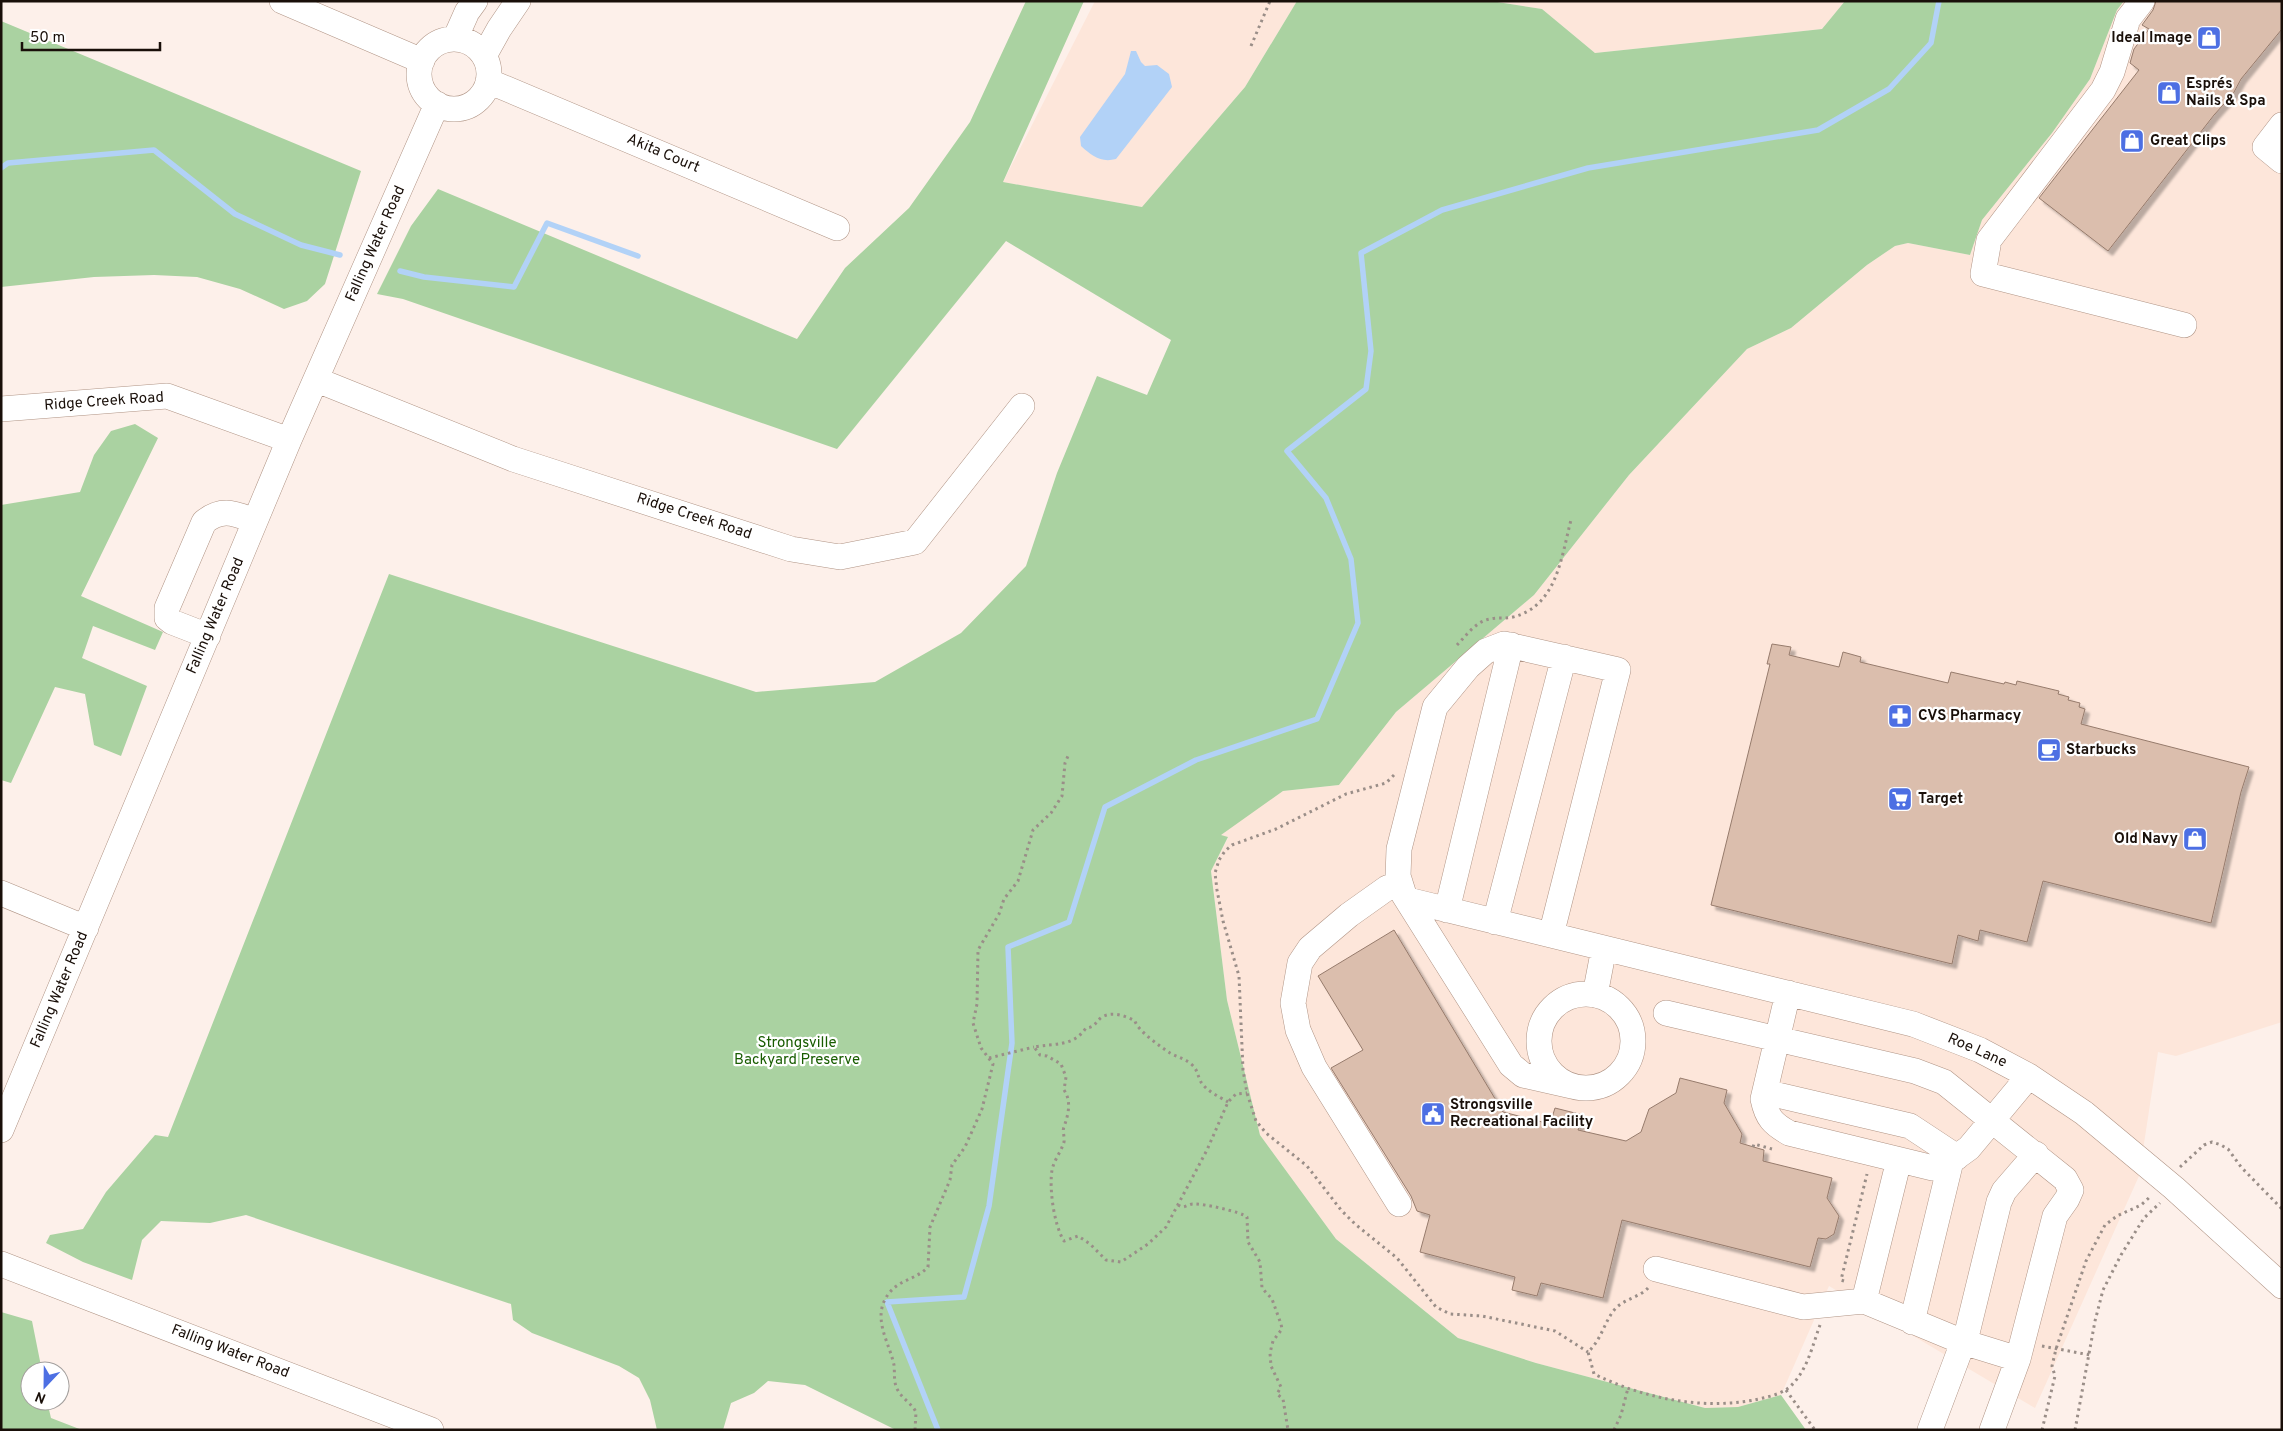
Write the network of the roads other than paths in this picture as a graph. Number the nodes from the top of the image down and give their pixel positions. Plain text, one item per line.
1 (475, 1) edge
2 (518, 1) edge
3 (2142, 1) edge
4 (285, 2) edge
5 (455, 39) junction
6 (484, 56) junction
7 (422, 61) junction
8 (488, 81) junction
9 (437, 104) junction
10 (2282, 125) edge
11 (2282, 161) edge
12 (837, 228) dead end
13 (2184, 325) dead end
14 (317, 380) junction
15 (1022, 406) dead end
16 (1, 409) edge
17 (290, 440) junction
18 (256, 521) junction
19 (208, 636) junction
20 (1511, 645) junction
21 (1564, 657) junction
22 (1404, 891) junction
23 (1, 894) edge
24 (1447, 910) junction
25 (1496, 922) junction
26 (86, 928) junction
27 (1551, 936) junction
28 (1604, 948) junction
29 (1788, 993) junction
30 (1595, 995) junction
31 (1666, 1013) dead end
32 (1776, 1040) junction
33 (2029, 1076) junction
34 (1572, 1086) junction
35 (1765, 1092) junction
36 (1993, 1119) junction
37 (1, 1130) edge
38 (2036, 1154) junction
39 (1954, 1159) junction
40 (1899, 1160) junction
41 (1398, 1204) dead end
42 (1, 1264) edge
43 (1656, 1269) road end
44 (2282, 1286) edge
45 (1857, 1292) junction
46 (1912, 1322) junction
47 (1962, 1342) junction
48 (2018, 1359) junction
49 (431, 1430) edge
50 (1930, 1430) edge
51 (1992, 1430) edge

1 - 5 street
2 - 6 street
3 - 13 street
4 - 7 street
5 - 6 street
5 - 7 street
6 - 8 street
7 - 9 street
8 - 9 street
8 - 12 street, Akita Court
9 - 14 street, Falling Water Road
10 - 11 street
14 - 15 street, Ridge Creek Road
14 - 17 street, Falling Water Road
16 - 17 street, Ridge Creek Road
17 - 18 street, Falling Water Road
18 - 19 street, Falling Water Road
18 - 19 street
19 - 26 street, Falling Water Road
20 - 21 street
20 - 22 street
20 - 24 street
21 - 25 street
21 - 27 street
22 - 24 street, Roe Lane
22 - 34 street
22 - 41 street
23 - 26 street
24 - 25 street, Roe Lane
25 - 27 street, Roe Lane
26 - 37 street, Falling Water Road
27 - 28 street, Roe Lane
28 - 29 street, Roe Lane
28 - 30 street
29 - 32 street
29 - 33 street, Roe Lane
30 - 34 street
30 - 34 street
31 - 32 street
32 - 35 street
32 - 36 street
33 - 36 street
33 - 44 street, Roe Lane
35 - 39 street
35 - 40 street
36 - 38 street
36 - 39 street
38 - 47 street
38 - 48 street
39 - 40 street
39 - 46 street
40 - 45 street
42 - 49 street, Falling Water Road
43 - 45 street
45 - 46 street
46 - 47 street
47 - 48 street
47 - 50 street
48 - 51 street

